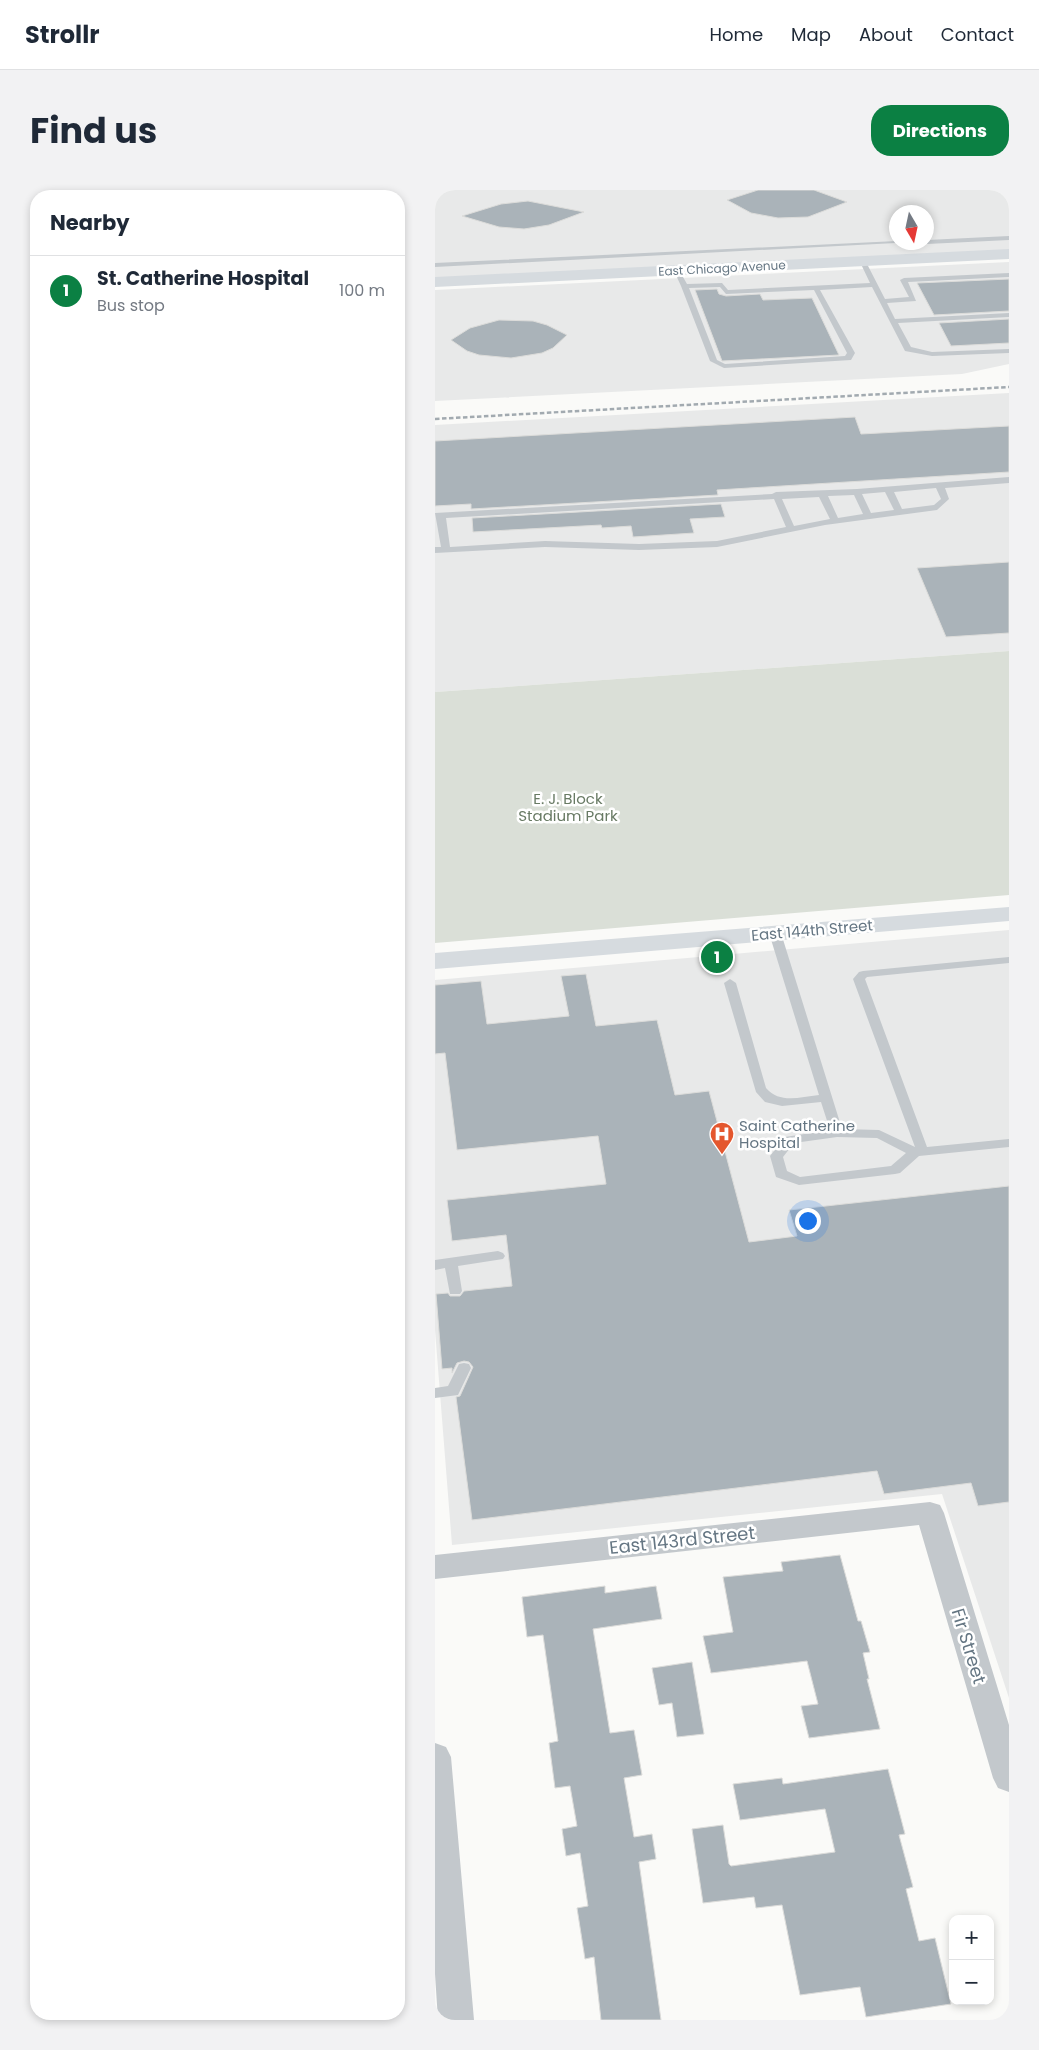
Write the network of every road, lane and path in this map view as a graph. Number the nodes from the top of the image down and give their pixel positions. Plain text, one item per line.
1 (1009, 238) edge
2 (934, 242) edge
3 (889, 243) edge
4 (1009, 254) edge
5 (863, 262) junction
6 (435, 265) edge
7 (677, 270) junction
8 (1009, 274) edge
9 (435, 282) edge
10 (873, 285) junction
11 (685, 286) junction
12 (816, 288) junction
13 (882, 301) junction
14 (1009, 315) edge
15 (893, 321) junction
16 (1009, 351) edge
17 (1009, 480) edge
18 (939, 484) junction
19 (888, 489) junction
20 (857, 492) junction
21 (822, 493) junction
22 (776, 495) junction
23 (900, 513) junction
24 (438, 516) edge
25 (868, 516) junction
26 (835, 521) junction
27 (791, 529) junction
28 (435, 550) edge
29 (446, 550) junction
30 (1009, 914) edge
31 (775, 933) junction
32 (1009, 960) edge
33 (435, 961) edge
34 (730, 983) dead end
35 (826, 1098) junction
36 (837, 1133) junction
37 (1009, 1143) edge
38 (919, 1152) junction
39 (498, 1256) dead end
40 (451, 1263) junction
41 (435, 1265) edge
42 (455, 1292) dead end
43 (463, 1368) dead end
44 (435, 1394) edge
45 (930, 1513) joint
46 (435, 1567) edge
47 (435, 1757) edge
48 (1009, 1778) edge
49 (456, 2020) edge

1 - 2 lane
3 - 6 lane
4 - 5 main road, East Chicago Avenue
5 - 7 main road, East Chicago Avenue
5 - 10 lane
7 - 9 main road, East Chicago Avenue
7 - 11 lane
8 - 13 lane
10 - 12 lane
10 - 13 lane
11 - 12 lane
11 - 12 lane
13 - 15 lane
14 - 15 lane
15 - 16 lane
17 - 18 lane
18 - 19 lane
18 - 23 lane
19 - 20 lane
19 - 23 lane
20 - 21 lane
20 - 25 lane
21 - 22 lane
21 - 26 lane
22 - 24 lane
22 - 27 lane
23 - 25 lane
24 - 29 lane
25 - 26 lane
26 - 27 lane
27 - 29 lane
28 - 29 lane
30 - 31 main road, East 144th Street
31 - 33 main road, East 144th Street
31 - 35 lane
32 - 38 lane
34 - 35 lane
35 - 36 lane
36 - 38 lane
36 - 38 lane
37 - 38 lane
39 - 40 lane
40 - 41 lane
40 - 42 lane
43 - 44 lane
45 - 46 street, East 143rd Street
45 - 48 street, Fir Street
47 - 49 street

